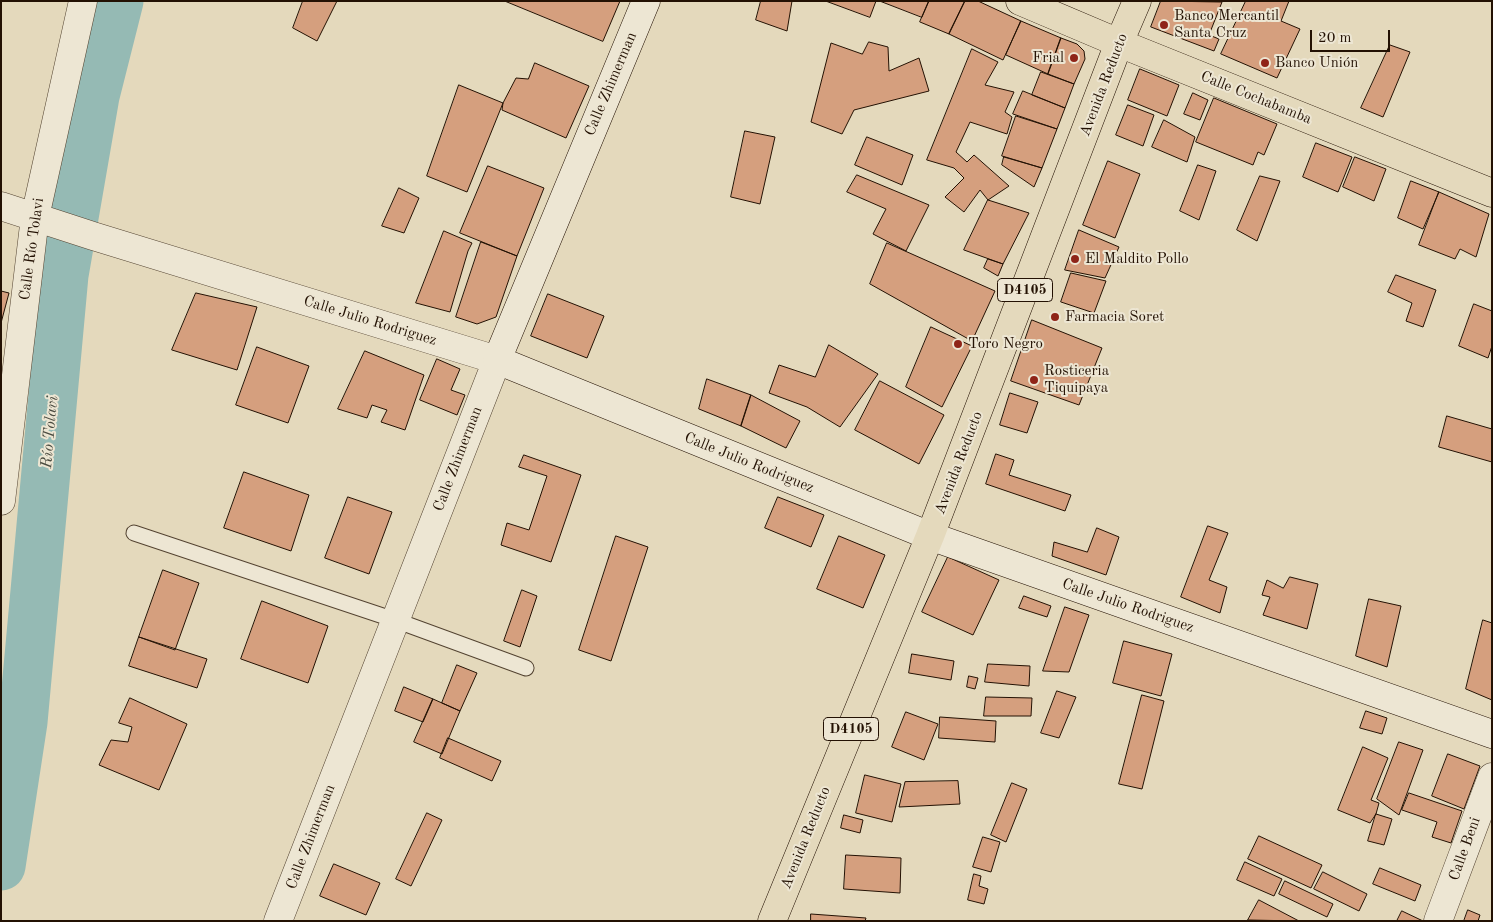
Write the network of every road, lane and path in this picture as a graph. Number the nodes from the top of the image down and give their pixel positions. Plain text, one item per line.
1 (83, 1) edge
2 (646, 1) edge
3 (1020, 1) edge
4 (1137, 1) edge
5 (1119, 43) junction
6 (1492, 194) edge
7 (1, 206) edge
8 (46, 221) junction
9 (497, 360) junction
10 (1, 501) edge
11 (134, 532) dead end
12 (930, 536) junction
13 (395, 620) junction
14 (526, 668) dead end
15 (1492, 734) edge
16 (1492, 777) edge
17 (278, 921) edge
18 (772, 921) edge
19 (1438, 921) edge

1 - 8 street, Calle Río Tolavi
2 - 9 street, Calle Zhimerman
3 - 5 main road, Calle Cochabamba
4 - 5 main road, Avenida Reducto / D4105
5 - 6 main road, Calle Cochabamba
5 - 12 main road, Avenida Reducto / D4105
7 - 8 street, Calle Julio Rodriguez
8 - 9 street, Calle Julio Rodriguez
8 - 10 street, Calle Río Tolavi
9 - 12 street, Calle Julio Rodriguez
9 - 13 street, Calle Zhimerman
11 - 13 lane
12 - 15 street, Calle Julio Rodriguez
12 - 18 main road, Avenida Reducto / D4105
13 - 14 lane
13 - 17 street, Calle Zhimerman
16 - 19 street, Calle Beni

